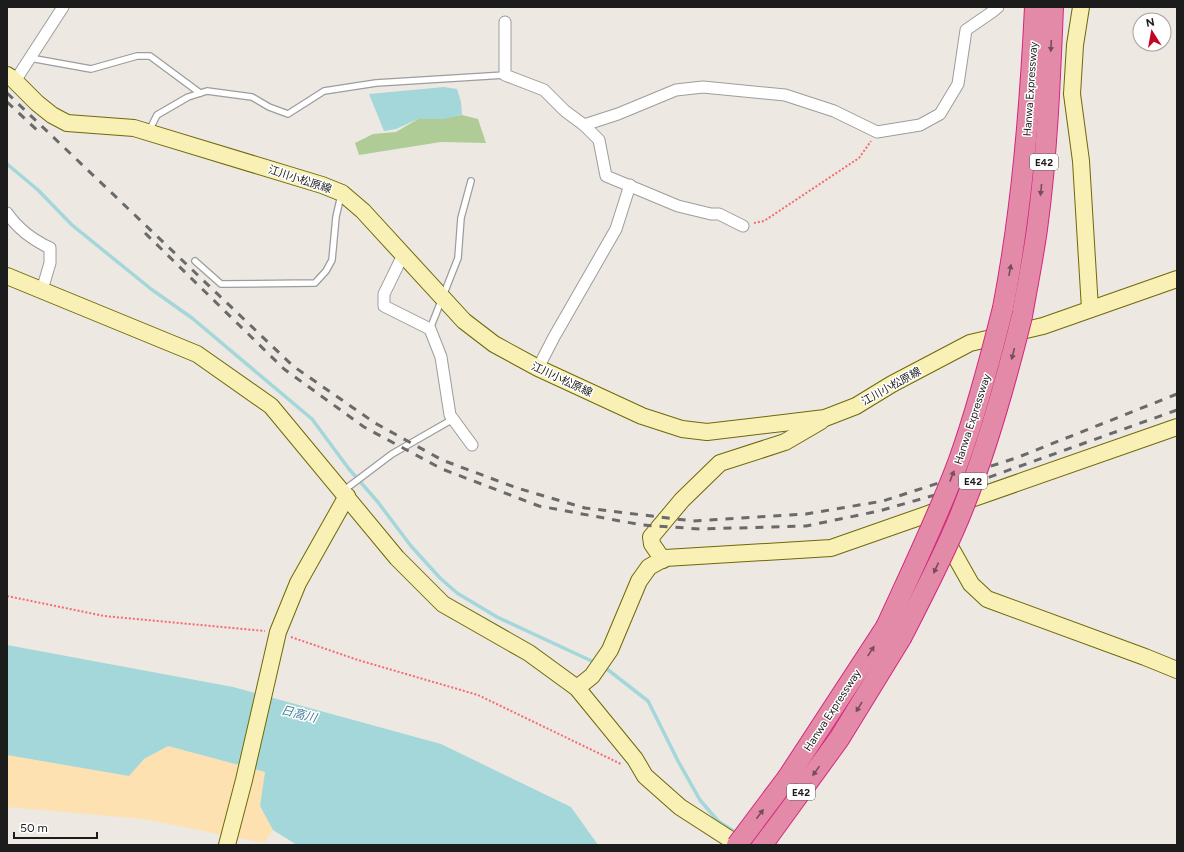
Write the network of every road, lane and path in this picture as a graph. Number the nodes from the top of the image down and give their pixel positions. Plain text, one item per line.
1 (63, 7) edge
2 (998, 7) edge
3 (1035, 7) edge
4 (1053, 7) edge
5 (1081, 7) edge
6 (505, 22) dead end
7 (30, 58) junction
8 (505, 75) junction
9 (10, 80) edge
10 (200, 93) junction
11 (584, 125) junction
12 (877, 132) junction
13 (148, 133) junction
14 (471, 181) dead end
15 (630, 185) junction
16 (342, 193) junction
17 (7, 213) edge
18 (743, 226) joint
19 (404, 255) junction
20 (195, 261) dead end
21 (7, 276) edge
22 (1177, 279) edge
23 (42, 290) junction
24 (443, 297) junction
25 (1090, 309) junction
26 (430, 329) junction
27 (538, 368) junction
28 (825, 418) junction
29 (453, 419) junction
30 (1177, 427) edge
31 (472, 445) dead end
32 (345, 494) junction
33 (931, 513) junction
34 (663, 560) junction
35 (7, 596) edge
36 (278, 632) junction
37 (894, 632) junction
38 (1177, 670) edge
39 (577, 688) junction
40 (624, 766) dead end
41 (227, 845) edge
42 (738, 845) edge
43 (762, 845) edge

1 - 7 street
2 - 12 street
37 -> 3 highway, Hanwa Expressway / E42, bridge
4 -> 37 highway, Hanwa Expressway / E42, bridge
5 - 25 street
6 - 8 street
7 - 9 street
7 - 10 lane
8 - 10 lane
8 - 11 street
9 - 13 street, 江川小松原線
10 - 13 lane
11 - 12 street
11 - 15 street
12 - 18 path
13 - 16 street, 江川小松原線
14 - 24 lane
15 - 18 street
15 - 27 street
16 - 19 street, 江川小松原線
16 - 20 lane
17 - 23 street
19 - 24 street, 江川小松原線
19 - 26 street
21 - 23 street
22 - 25 street, 江川小松原線
23 - 32 street
24 - 26 lane
24 - 27 street, 江川小松原線
25 - 28 street, 江川小松原線
26 - 29 street
27 - 28 street, 江川小松原線
28 - 34 street
29 - 31 street
29 - 32 lane
30 - 33 street
32 - 36 street
32 - 39 street
33 - 34 street
33 - 38 street
34 - 39 street
35 - 36 path
36 - 40 path
36 - 41 street
42 -> 37 highway, Hanwa Expressway / E42, bridge
37 -> 43 highway, Hanwa Expressway / E42
39 - 42 street

